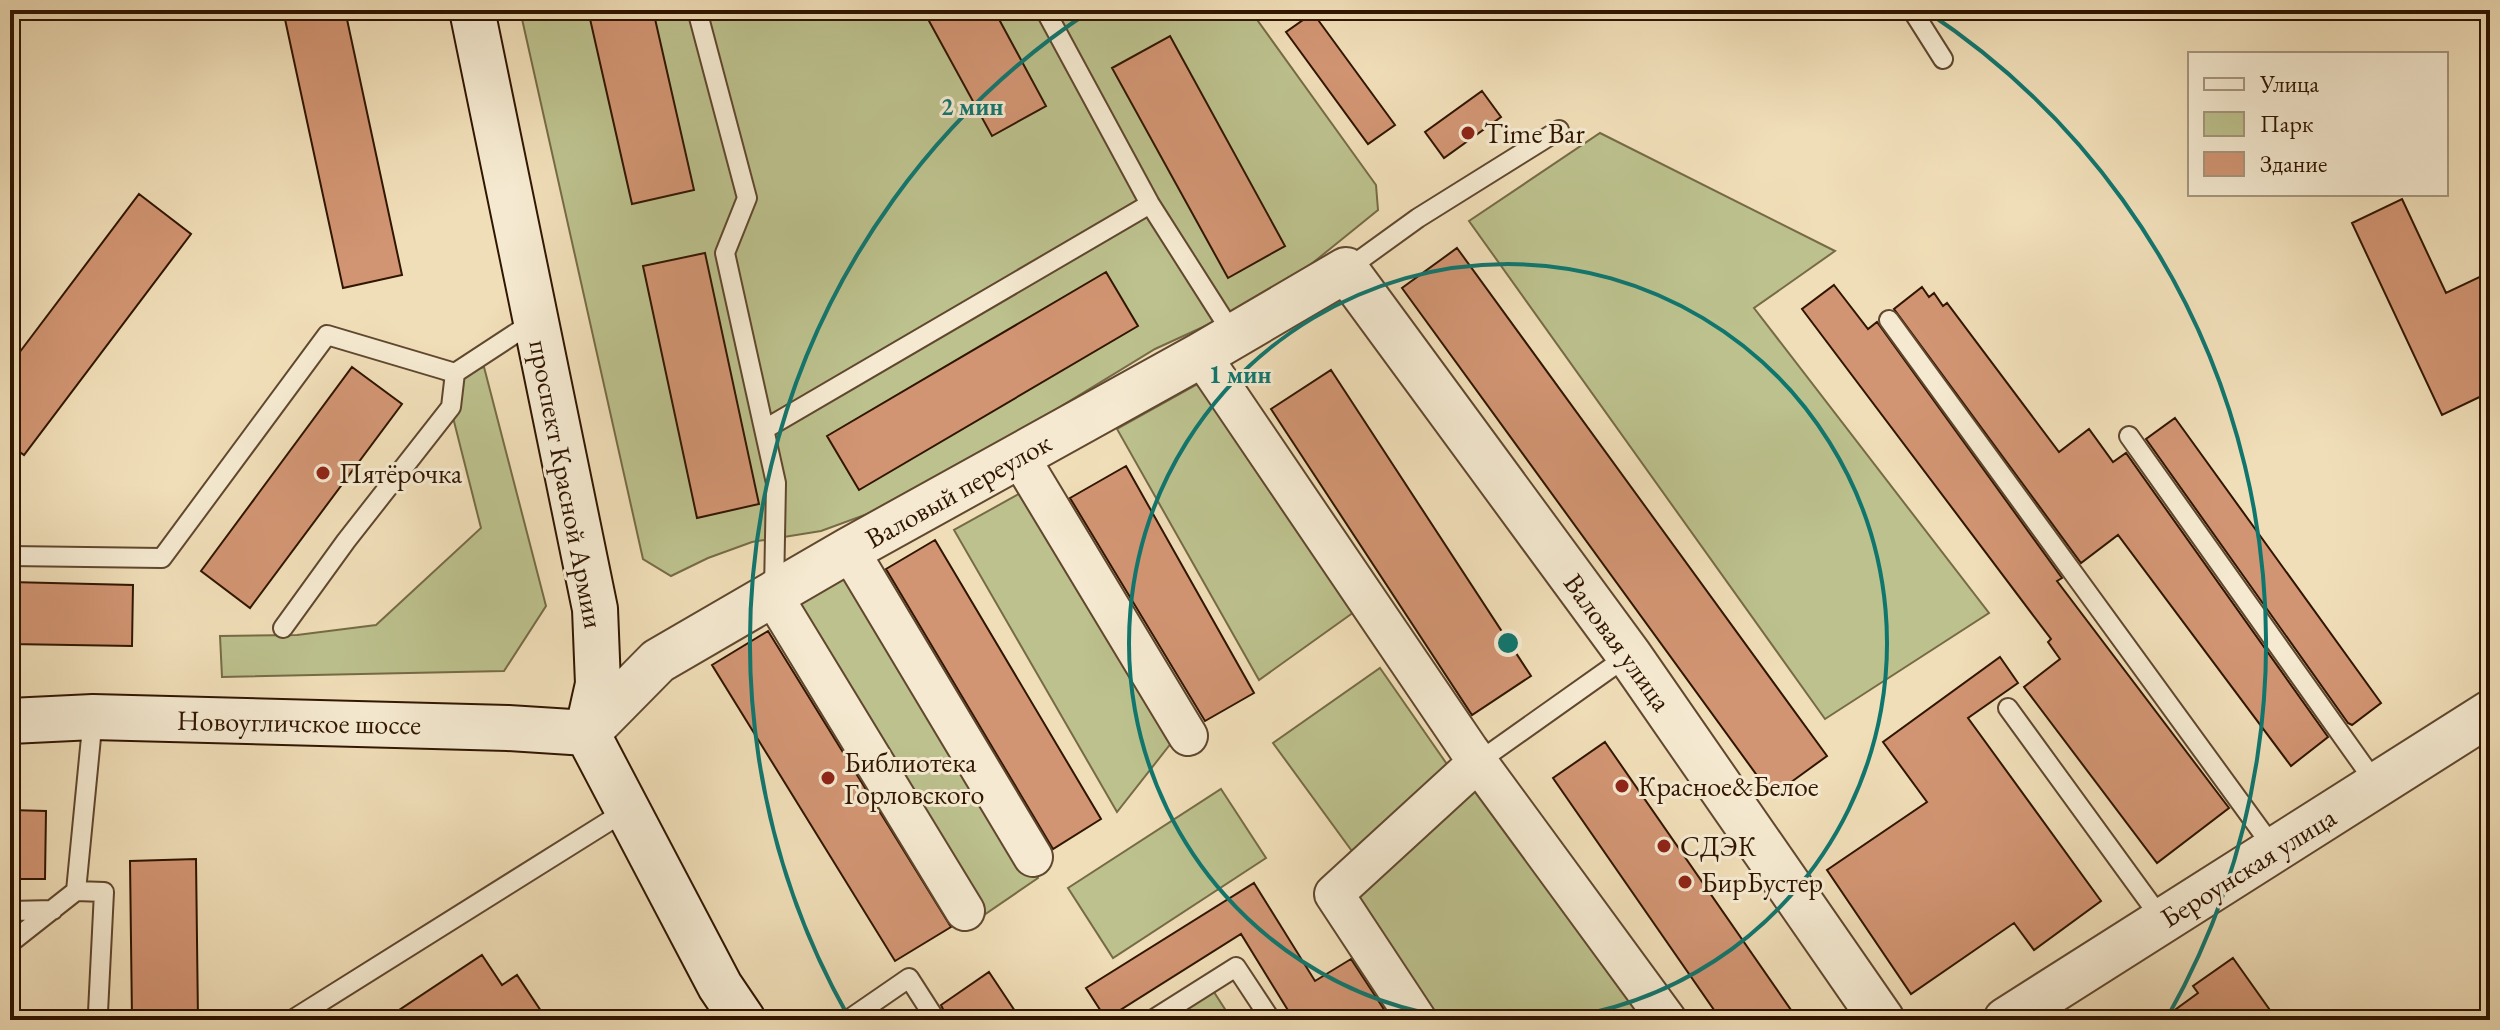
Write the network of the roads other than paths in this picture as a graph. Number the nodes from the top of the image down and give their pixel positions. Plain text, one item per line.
1 (472, 10) edge
2 (697, 10) edge
3 (1045, 10) edge
4 (1912, 10) edge
5 (1943, 59) dead end
6 (1559, 130) dead end
7 (1150, 204) junction
8 (1346, 270) junction
9 (536, 320) junction
10 (1889, 320) dead end
11 (1218, 345) junction
12 (455, 373) junction
13 (765, 429) junction
14 (2129, 436) dead end
15 (1019, 456) junction
16 (849, 550) junction
17 (10, 556) edge
18 (773, 596) junction
19 (283, 628) dead end
20 (1629, 655) junction
21 (2008, 708) dead end
22 (2490, 713) edge
23 (93, 717) junction
24 (10, 721) edge
25 (587, 733) junction
26 (1188, 736) dead end
27 (1478, 762) junction
28 (2377, 785) junction
29 (627, 810) junction
30 (2275, 850) junction
31 (1033, 857) dead end
32 (76, 891) junction
33 (53, 910) junction
34 (10, 911) edge
35 (965, 911) dead end
36 (2163, 921) junction
37 (10, 943) edge
38 (98, 1012) dead end
39 (292, 1020) edge
40 (743, 1020) edge
41 (848, 1020) edge
42 (936, 1020) edge
43 (1152, 1020) edge
44 (1271, 1020) edge
45 (1417, 1020) edge
46 (1667, 1020) edge
47 (1882, 1020) edge
48 (2006, 1020) edge

1 - 9 street, проспект Красной Армии
2 - 13 lane
3 - 7 lane
4 - 5 lane
6 - 8 lane
7 - 11 lane
7 - 13 lane
8 - 11 street, Валовый переулок
8 - 20 street, Валовая улица
9 - 12 lane
9 - 25 street, проспект Красной Армии
10 - 30 lane
11 - 15 street, Валовый переулок
11 - 27 street
12 - 17 lane
12 - 19 lane
13 - 18 lane
14 - 28 lane
15 - 16 street, Валовый переулок
15 - 26 street
16 - 18 street, Валовый переулок
16 - 31 street
18 - 25 street, Валовый переулок
18 - 35 street
20 - 27 lane
20 - 47 street, Валовая улица
21 - 36 lane
22 - 28 street, Бероунская улица
23 - 24 street, Новоугличское шоссе
23 - 25 street, Новоугличское шоссе
23 - 32 lane
25 - 29 street
27 - 45 street
27 - 46 street
28 - 30 street, Бероунская улица
29 - 39 lane
29 - 40 street
30 - 36 street, Бероунская улица
32 - 33 lane
32 - 38 lane
33 - 34 lane
33 - 37 lane
36 - 48 street, Бероунская улица
41 - 42 lane
43 - 44 lane

